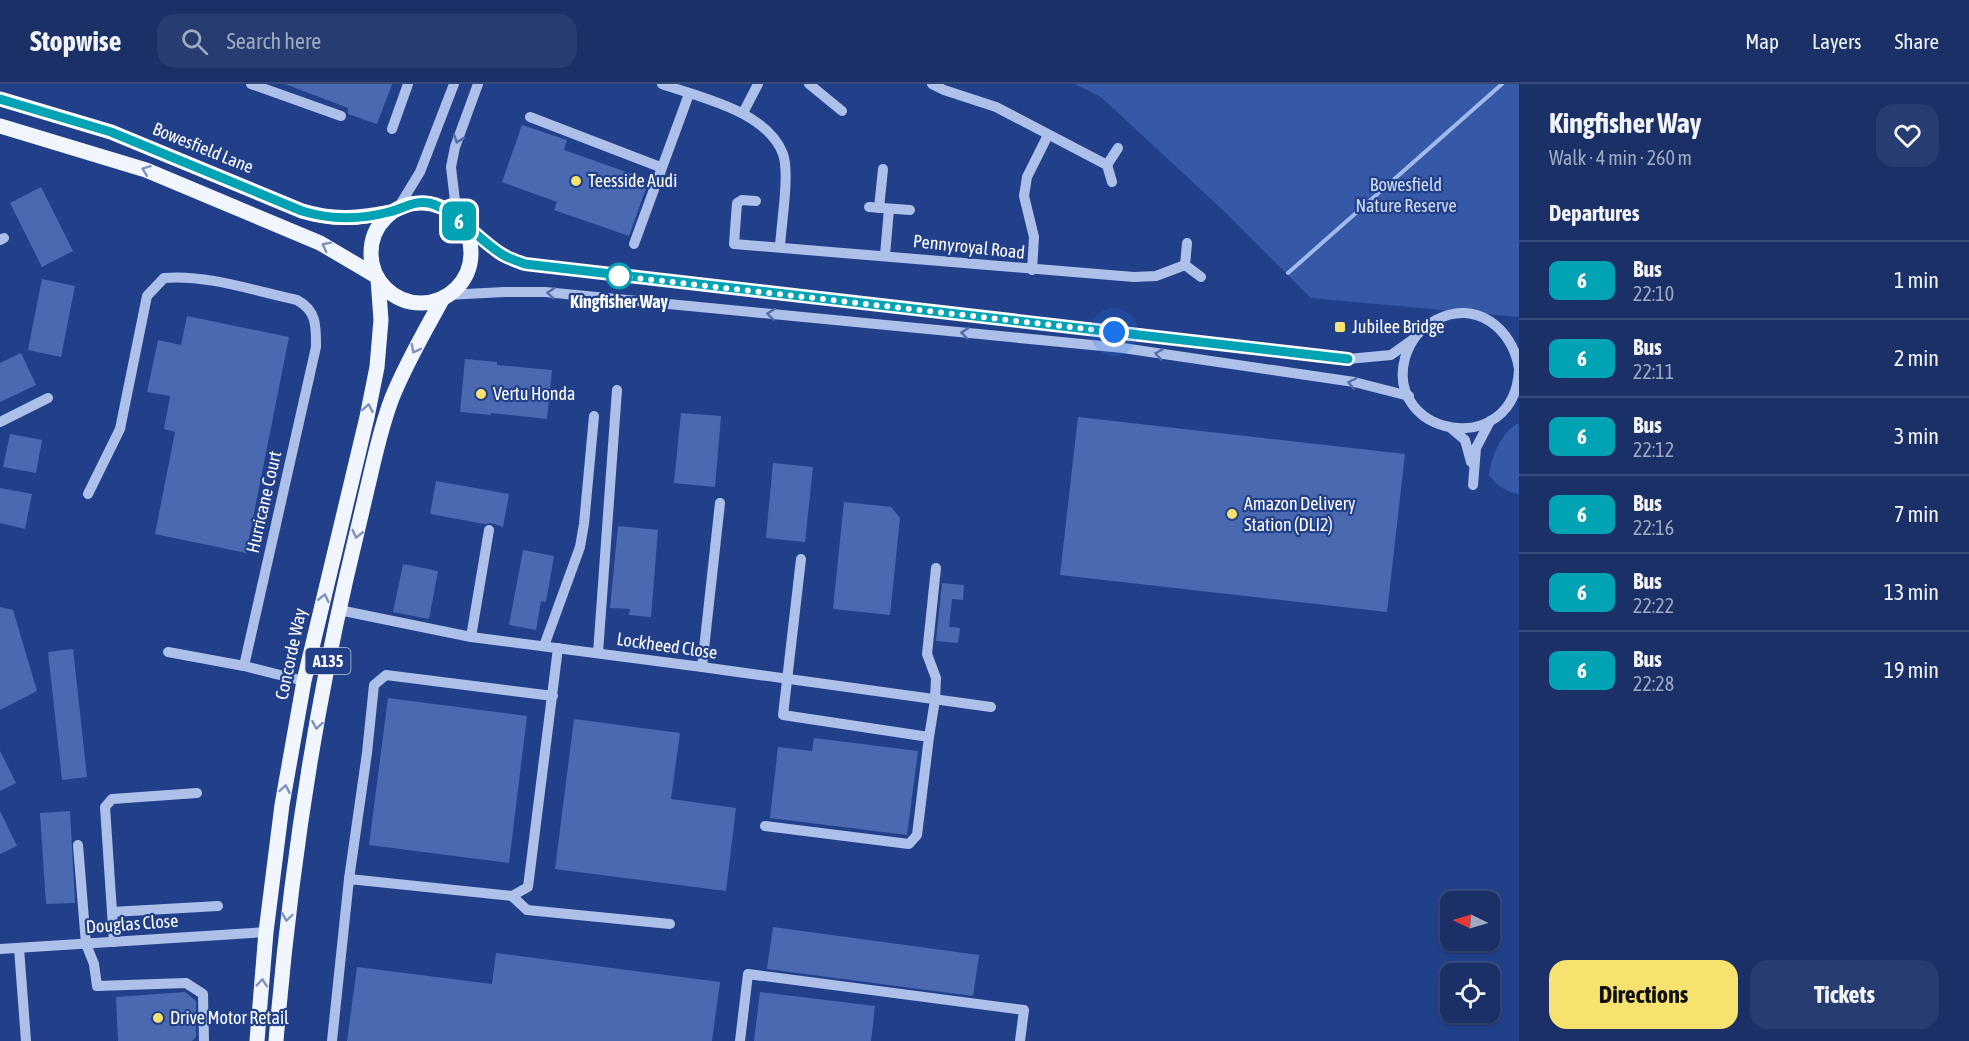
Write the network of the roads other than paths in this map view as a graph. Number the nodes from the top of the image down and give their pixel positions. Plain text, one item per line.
1 (251, 84) edge
2 (408, 84) edge
3 (454, 84) edge
4 (478, 84) edge
5 (662, 84) edge
6 (758, 84) edge
7 (808, 84) edge
8 (932, 84) edge
9 (689, 94) junction
10 (0, 99) edge
11 (842, 111) dead end
12 (743, 113) junction
13 (341, 116) dead end
14 (530, 117) dead end
15 (0, 126) edge
16 (392, 129) dead end
17 (1048, 135) junction
18 (1118, 148) dead end
19 (1107, 165) junction
20 (660, 167) junction
21 (883, 169) dead end
22 (1112, 182) dead end
23 (756, 201) dead end
24 (879, 208) junction
25 (395, 210) junction
26 (910, 210) dead end
27 (460, 221) junction
28 (1187, 243) dead end
29 (634, 244) dead end
30 (780, 247) junction
31 (885, 255) junction
32 (1185, 265) junction
33 (1032, 270) junction
34 (1201, 277) dead end
35 (377, 278) junction
36 (445, 296) junction
37 (1412, 340) junction
38 (1516, 348) edge
39 (1519, 369) edge
40 (617, 390) dead end
41 (1409, 396) junction
42 (1516, 396) edge
43 (48, 398) dead end
44 (594, 416) dead end
45 (1490, 421) junction
46 (0, 422) edge
47 (1452, 429) junction
48 (1473, 471) junction
49 (1473, 485) dead end
50 (88, 494) dead end
51 (720, 503) dead end
52 (489, 530) dead end
53 (801, 559) dead end
54 (936, 568) dead end
55 (339, 610) junction
56 (471, 637) junction
57 (544, 646) junction
58 (558, 648) junction
59 (168, 652) dead end
60 (598, 653) junction
61 (244, 666) junction
62 (702, 667) junction
63 (786, 680) junction
64 (304, 681) junction
65 (552, 696) junction
66 (935, 700) junction
67 (992, 707) dead end
68 (929, 737) junction
69 (197, 793) dead end
70 (765, 826) dead end
71 (78, 845) dead end
72 (349, 879) junction
73 (512, 896) junction
74 (218, 906) dead end
75 (112, 912) junction
76 (670, 924) dead end
77 (266, 932) junction
78 (114, 942) junction
79 (86, 944) junction
80 (19, 948) junction
81 (0, 949) edge
82 (26, 1041) edge
83 (204, 1041) edge
84 (257, 1041) edge
85 (276, 1041) edge
86 (332, 1041) edge
87 (740, 1041) edge
88 (1020, 1041) edge

1 - 13 street
2 - 16 street
3 - 25 street
4 -> 27 street
5 - 9 street
6 - 12 street
7 - 11 street
8 - 17 street
9 - 12 street
9 - 20 street
10 - 25 main road, Bowesfield Lane
12 - 30 street
14 - 20 street
35 -> 15 main road
17 - 19 street
17 - 33 street
18 - 19 street
19 - 22 street
20 - 29 street
21 - 24 street
23 - 30 street, Pennyroyal Road
24 - 26 street
24 - 31 street
25 - 27 main road
25 - 35 main road, A135
27 - 36 main road, A135
27 - 37 street
28 - 32 street
30 - 31 street, Pennyroyal Road
31 - 33 street, Pennyroyal Road
32 - 33 street, Pennyroyal Road
32 - 34 street
35 - 36 main road
64 -> 35 main road, Concorde Way / A135
41 -> 36 street
36 -> 55 main road, A135
37 - 38 street
37 - 41 street
38 - 39 street
39 - 42 street
40 - 60 street
41 - 47 street
42 - 45 street
43 - 46 street
44 - 57 street
45 - 47 street
45 - 48 street
47 - 48 street
48 - 49 street
50 - 61 street, Hurricane Court
51 - 62 street
52 - 56 street
53 - 63 street
54 - 66 street
55 - 56 street, Lockheed Close
55 -> 85 main road, A135
56 - 57 street, Lockheed Close
57 - 58 street, Lockheed Close
58 - 60 street, Lockheed Close
58 - 65 street
59 - 61 street
60 - 62 street, Lockheed Close
61 - 64 street
62 - 63 street, Lockheed Close
63 - 66 street, Lockheed Close
63 - 68 street
77 -> 64 main road, Concorde Way / A135
65 - 72 street
65 - 73 street
66 - 67 street, Lockheed Close
66 - 68 street
68 - 70 street
69 - 75 street
71 - 79 street
72 - 73 street
72 - 86 street
73 - 76 street
74 - 75 street
75 - 78 street
77 - 78 street, Douglas Close
84 -> 77 main road, Concorde Way / A135
78 - 79 street, Douglas Close
79 - 80 street, Douglas Close
79 - 83 street
80 - 81 street, Douglas Close
80 - 82 street
87 - 88 street

